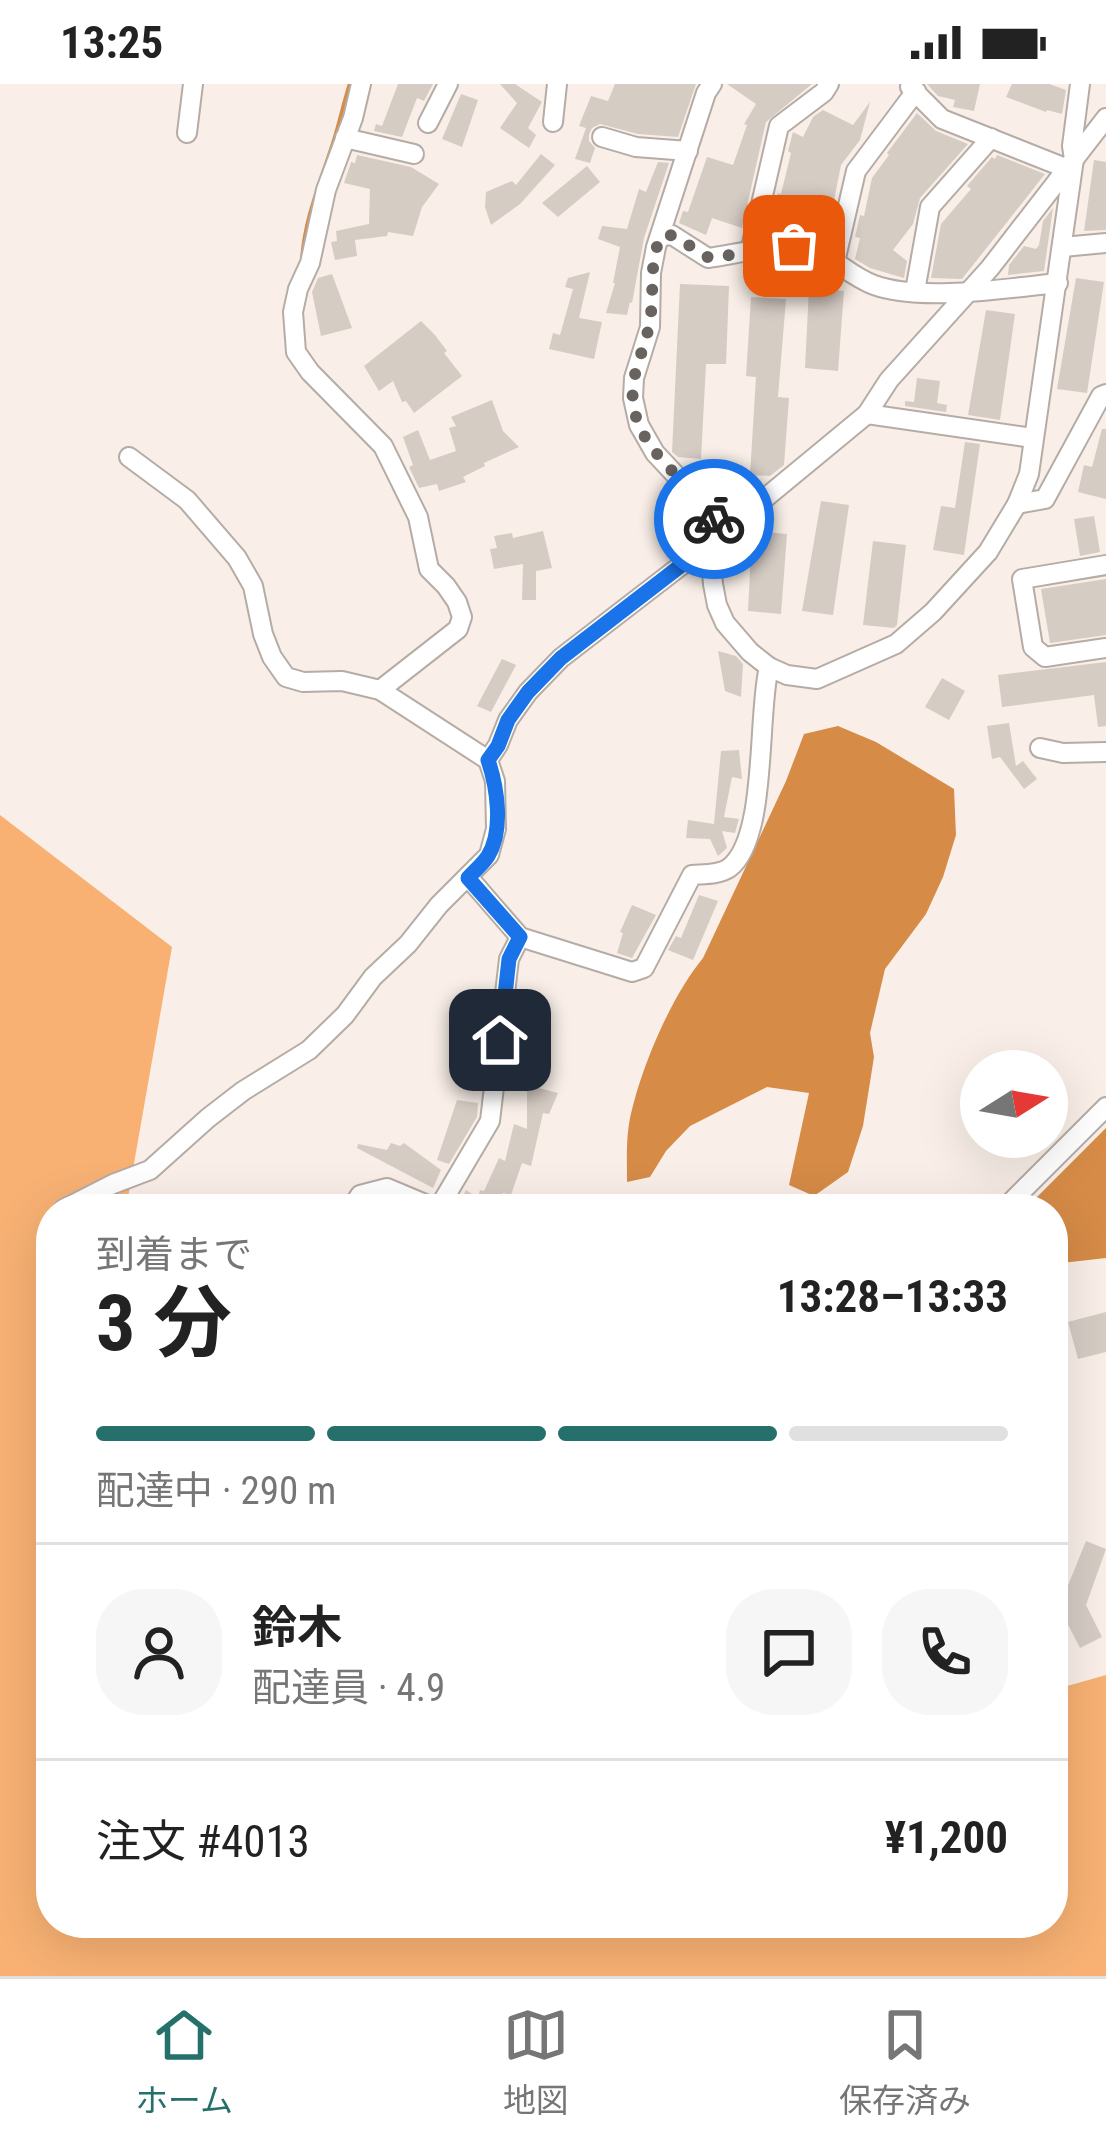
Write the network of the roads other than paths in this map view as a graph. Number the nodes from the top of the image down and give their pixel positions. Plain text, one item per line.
1 (193, 84) edge
2 (362, 84) edge
3 (448, 84) edge
4 (557, 84) edge
5 (712, 84) edge
6 (829, 84) edge
7 (1080, 84) edge
8 (911, 88) edge
9 (1106, 118) edge
10 (553, 122) dead end
11 (428, 123) dead end
12 (187, 133) dead end
13 (602, 137) dead end
14 (345, 138) junction
15 (991, 138) junction
16 (688, 151) junction
17 (414, 154) dead end
18 (1071, 164) junction
19 (661, 236) junction
20 (1106, 243) edge
21 (1063, 247) junction
22 (750, 252) junction
23 (835, 262) junction
24 (1058, 284) junction
25 (915, 291) junction
26 (969, 292) junction
27 (1106, 394) edge
28 (867, 414) junction
29 (1033, 438) junction
30 (129, 457) dead end
31 (1017, 505) junction
32 (718, 537) junction
33 (1106, 565) edge
34 (1106, 648) edge
35 (769, 667) junction
36 (380, 690) junction
37 (1040, 748) dead end
38 (1106, 752) edge
39 (488, 760) junction
40 (468, 878) junction
41 (520, 937) junction
42 (1106, 1107) edge
43 (93, 1194) edge
44 (364, 1194) edge
45 (401, 1194) edge
46 (446, 1194) edge
47 (1018, 1194) edge

1 - 12 street
2 - 14 street
3 - 11 street
4 - 10 street
5 - 16 street
6 - 22 street
7 - 18 street
8 - 15 street
8 - 23 street
9 - 18 street
13 - 16 street
14 - 17 street
14 - 36 street
15 - 18 street
15 - 25 street
16 - 19 street
18 - 21 street
18 - 26 street
19 - 22 street
19 - 32 street
20 - 21 street
21 - 24 street
22 - 23 street
23 - 25 street
24 - 26 street
24 - 29 street
25 - 26 street
26 - 28 street
27 - 31 street
28 - 29 street
28 - 32 street
29 - 31 street
30 - 36 street
31 - 35 street
32 - 35 street
32 - 39 street
33 - 34 street
35 - 41 street
36 - 39 street
37 - 38 street
39 - 40 street
40 - 41 street
40 - 43 street
41 - 46 street
42 - 47 street
44 - 45 street

